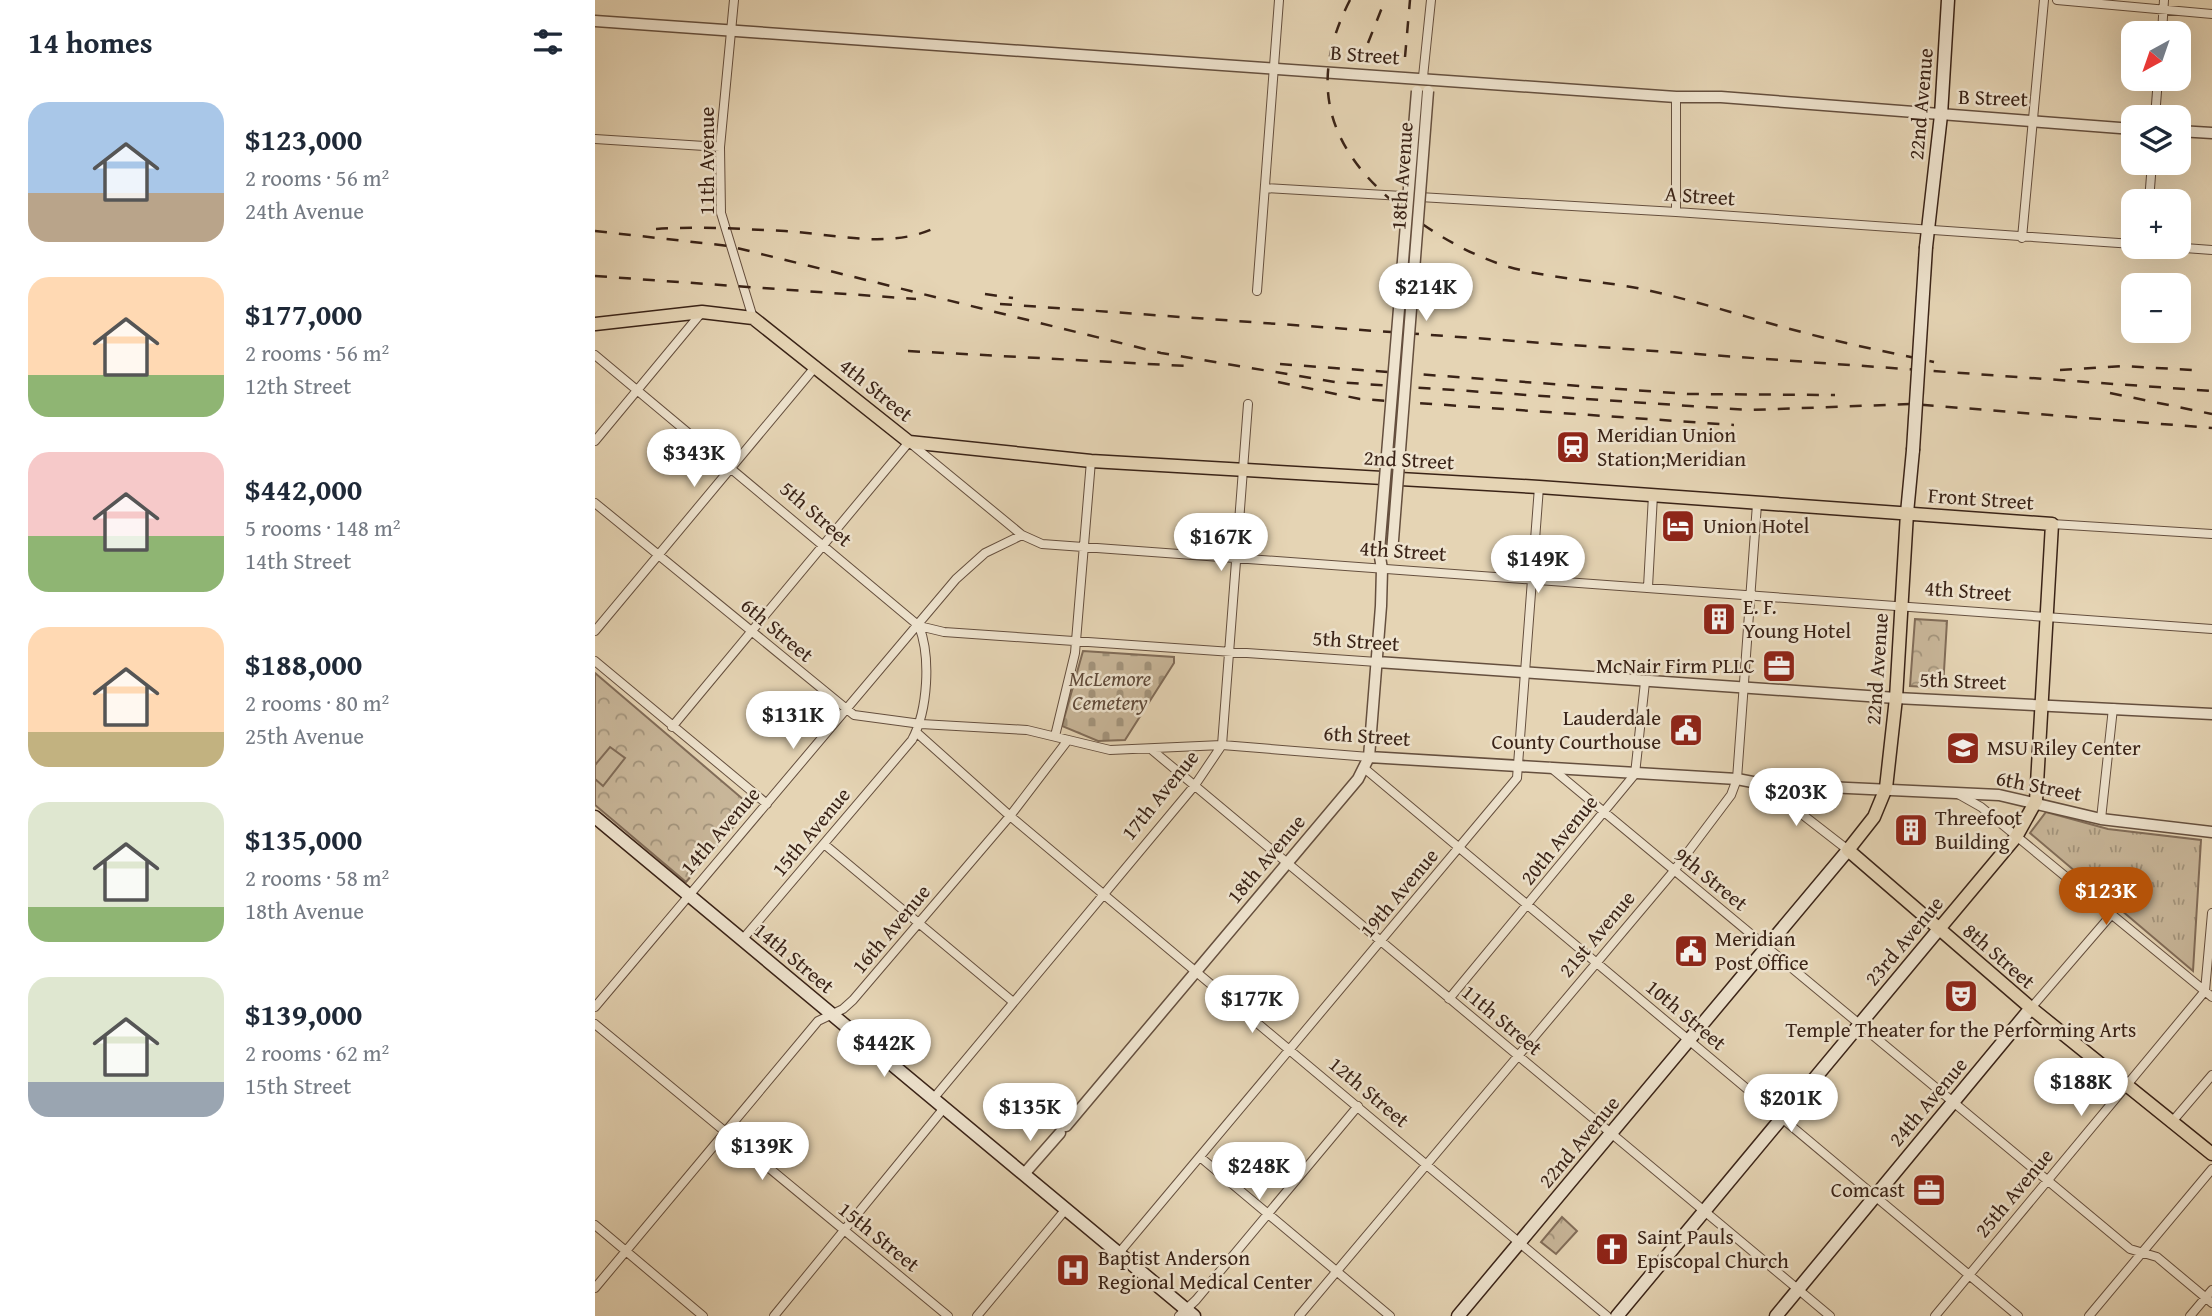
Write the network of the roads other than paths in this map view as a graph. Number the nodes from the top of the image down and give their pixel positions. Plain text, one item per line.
1 (734, 0) edge
2 (1279, 0) edge
3 (1431, 0) edge
4 (1948, 0) edge
5 (2044, 0) edge
6 (2057, 0) edge
7 (2164, 0) edge
8 (2163, 12) junction
9 (2212, 14) edge
10 (595, 21) edge
11 (2163, 21) edge
12 (731, 32) junction
13 (1274, 68) junction
14 (1423, 77) junction
15 (1422, 91) junction
16 (1676, 97) junction
17 (1941, 115) junction
18 (2034, 119) junction
19 (2121, 128) edge
20 (2191, 132) edge
21 (2212, 133) edge
22 (595, 139) edge
23 (720, 148) junction
24 (1265, 188) junction
25 (1676, 212) junction
26 (1928, 230) junction
27 (2022, 238) junction
28 (2121, 243) edge
29 (2191, 248) edge
30 (2212, 250) edge
31 (1257, 291) dead end
32 (702, 312) junction
33 (753, 318) junction
34 (595, 324) edge
35 (595, 355) edge
36 (816, 366) junction
37 (637, 390) junction
38 (1248, 404) dead end
39 (595, 441) edge
40 (909, 442) junction
41 (1091, 461) junction
42 (731, 467) junction
43 (1243, 470) junction
44 (1539, 487) junction
45 (1653, 495) junction
46 (595, 503) edge
47 (1757, 504) junction
48 (1907, 513) junction
49 (2052, 524) junction
50 (2212, 534) edge
51 (1022, 536) junction
52 (824, 547) junction
53 (1083, 547) junction
54 (657, 554) junction
55 (1237, 559) junction
56 (1382, 569) junction
57 (1533, 580) junction
58 (1649, 587) junction
59 (1751, 594) junction
60 (1902, 606) junction
61 (2047, 616) junction
62 (919, 626) junction
63 (2212, 629) edge
64 (595, 631) edge
65 (752, 634) junction
66 (1074, 641) junction
67 (1230, 652) junction
68 (595, 661) edge
69 (1377, 662) junction
70 (1527, 673) junction
71 (1645, 682) junction
72 (1745, 687) junction
73 (1896, 698) junction
74 (2040, 704) junction
75 (2113, 708) junction
76 (846, 712) junction
77 (2212, 714) edge
78 (672, 726) junction
79 (919, 728) junction
80 (1055, 736) junction
81 (1068, 740) junction
82 (1222, 745) junction
83 (1152, 750) junction
84 (1367, 762) junction
85 (1520, 765) junction
86 (1550, 767) junction
87 (1635, 774) junction
88 (1737, 779) junction
89 (1763, 784) junction
90 (1195, 785) junction
91 (1886, 788) junction
92 (1956, 793) junction
93 (2036, 802) junction
94 (767, 804) junction
95 (1604, 813) junction
96 (1010, 816) junction
97 (596, 819) edge
98 (2101, 819) junction
99 (2212, 832) edge
100 (2016, 837) junction
101 (824, 844) junction
102 (1459, 848) junction
103 (1848, 850) junction
104 (1287, 864) junction
105 (1673, 872) junction
106 (1103, 891) junction
107 (687, 895) junction
108 (1528, 905) junction
109 (2212, 913) edge
110 (2112, 914) junction
111 (919, 923) junction
112 (1939, 929) junction
113 (742, 940) junction
114 (1381, 942) junction
115 (1767, 946) junction
116 (1596, 962) junction
117 (1198, 971) junction
118 (2208, 994) edge
119 (1449, 999) junction
120 (1012, 1001) junction
121 (595, 1007) edge
122 (2031, 1008) junction
123 (831, 1014) junction
124 (595, 1024) edge
125 (1860, 1025) junction
126 (1689, 1041) junction
127 (1291, 1049) junction
128 (1517, 1056) junction
129 (2212, 1074) edge
130 (2125, 1087) junction
131 (933, 1099) junction
132 (1954, 1101) junction
133 (1358, 1106) junction
134 (944, 1108) junction
135 (1782, 1119) junction
136 (2171, 1123) junction
137 (726, 1132) junction
138 (1611, 1134) junction
139 (2212, 1154) edge
140 (1200, 1157) junction
141 (1427, 1163) junction
142 (2212, 1169) edge
143 (1024, 1174) junction
144 (2047, 1181) junction
145 (1875, 1196) junction
146 (1066, 1209) junction
147 (1704, 1212) junction
148 (1268, 1214) junction
149 (595, 1226) edge
150 (844, 1232) junction
151 (1521, 1242) junction
152 (626, 1251) junction
153 (2142, 1252) junction
154 (1119, 1253) junction
155 (1336, 1271) junction
156 (1969, 1275) junction
157 (595, 1288) edge
158 (1798, 1289) junction
159 (2210, 1297) edge
160 (1186, 1314) edge
161 (703, 1316) edge
162 (775, 1316) edge
163 (949, 1316) edge
164 (977, 1316) edge
165 (1299, 1316) edge
166 (1390, 1316) edge
167 (1458, 1316) edge
168 (1607, 1316) edge
169 (1617, 1316) edge
170 (1776, 1316) edge
171 (1830, 1316) edge
172 (1935, 1316) edge
173 (2018, 1316) edge
174 (2089, 1316) edge
175 (2190, 1316) edge

1 - 12 street, 11th Avenue
2 - 13 street
3 - 14 street, 18th Avenue
4 - 17 main road, 22nd Avenue
5 - 18 street
6 - 8 street
7 - 8 street
8 - 9 street
8 - 11 street
10 - 12 street, B Street
12 - 13 street, B Street
12 - 23 street, 11th Avenue
13 - 14 street, B Street
13 - 24 street
14 - 15 street, 18th Avenue
14 - 16 street, B Street
15 - 56 street, 18th Avenue, bridge
15 - 56 street, 18th Avenue, bridge
16 - 17 street, B Street
16 - 25 street
17 - 18 street, B Street
17 - 26 main road, 22nd Avenue
18 - 19 street, B Street
18 - 27 street
20 - 21 street
22 - 23 street
23 - 33 street, 11th Avenue
24 - 25 street, A Street
24 - 31 street
25 - 26 street, A Street
26 - 27 street, A Street
26 - 48 main road, 22nd Avenue, bridge
27 - 28 street, A Street
29 - 30 street
32 - 33 main road
32 - 34 main road
32 - 37 street
33 - 36 main road, 4th Street
35 - 37 street, 5th Street
36 - 40 main road, 4th Street
36 - 42 street
37 - 39 street
37 - 42 street, 5th Street
38 - 43 street, 17th Avenue
40 - 41 main road, 2nd Street
40 - 51 street, 4th Street
40 - 52 street
41 - 43 main road, 2nd Street
41 - 53 street
42 - 52 street, 5th Street
42 - 54 street
43 - 44 main road, 2nd Street
43 - 55 street, 17th Avenue
44 - 45 main road, 2nd Street
44 - 57 street, 19th Avenue
45 - 47 main road, 2nd Street
45 - 58 street
46 - 54 street, 6th Street
47 - 48 main road, 2nd Street
47 - 59 street, 21st Avenue
48 - 49 main road, Front Street
48 - 60 main road, 22nd Avenue
49 - 50 street
49 - 61 main road, 23rd Avenue
51 - 53 street, 4th Street
51 - 62 street, 14th Avenue
52 - 62 street, 5th Street
52 - 65 street
53 - 55 street, 4th Street
53 - 66 street
54 - 64 street
54 - 65 street, 6th Street
55 - 56 street, 4th Street
55 - 67 street, 17th Avenue
56 - 57 street, 4th Street
56 - 69 street, 18th Avenue
57 - 58 street, 4th Street
57 - 70 street, 19th Avenue
58 - 59 street, 4th Street
59 - 60 street, 4th Street
59 - 72 street, 21st Avenue
60 - 61 street, 4th Street
60 - 73 main road, 22nd Avenue
61 - 63 street, 4th Street
61 - 74 main road, 23rd Avenue
62 - 66 street, 5th Street
62 - 76 street, 14th Avenue
62 - 79 street
65 - 76 street, 6th Street
65 - 78 street
66 - 67 street, 5th Street
66 - 80 street
67 - 69 street, 5th Street
67 - 82 street, 17th Avenue
68 - 78 street
69 - 70 street, 5th Street
69 - 84 street, 18th Avenue
70 - 71 street, 5th Street
70 - 85 street, 19th Avenue
71 - 72 street, 5th Street
71 - 87 street
72 - 73 street, 5th Street
72 - 88 street, 21st Avenue
73 - 74 street, 5th Street
73 - 91 main road, 22nd Avenue
74 - 75 street, 5th Street
74 - 93 main road, 23rd Avenue
75 - 77 street, 5th Street
75 - 98 street
76 - 79 street, 6th Street
76 - 94 street, 14th Avenue
78 - 94 street
79 - 80 street, 6th Street
79 - 96 street, 12th Street
79 - 101 street, 15th Avenue
80 - 81 street, 6th Street
81 - 83 street, 6th Street
81 - 96 street, 16th Avenue
82 - 83 street, 6th Street
82 - 84 street, 6th Street
82 - 90 street, 17th Avenue
83 - 90 street, 11th Street
84 - 85 street, 6th Street
84 - 102 street, 10th Street
84 - 104 street, 18th Avenue
85 - 86 street, 6th Street
85 - 102 street, 19th Avenue
86 - 87 street, 6th Street
86 - 95 street, 9th Street
87 - 88 street, 6th Street
87 - 95 street, 20th Avenue
88 - 89 street, 6th Street
88 - 105 street, 21st Avenue
89 - 91 street, 6th Street
89 - 103 street, 8th Street
90 - 104 street, 11th Street
90 - 106 street, 17th Avenue
91 - 92 street, 6th Street
91 - 103 main road, 22nd Avenue
92 - 93 street, 6th Street
92 - 100 street
93 - 98 street, 6th Street
93 - 100 main road, 23rd Avenue
94 - 107 street, 14th Avenue
95 - 105 street, 9th Street
95 - 108 street, 20th Avenue
96 - 106 street, 12th Street
96 - 111 street, 16th Avenue
97 - 107 main road, 14th Street
98 - 99 street, 6th Street
100 - 110 street
100 - 112 main road, 23rd Avenue
101 - 111 street
101 - 113 street, 15th Avenue
102 - 108 street, 10th Street
102 - 114 street, 19th Avenue
103 - 112 main road, 8th Street
103 - 115 main road, 22nd Avenue
104 - 114 street, 11th Street
104 - 117 street, 18th Avenue
105 - 115 street, 9th Street
105 - 116 street, 21st Avenue
106 - 117 street, 12th Street
106 - 120 street, 17th Avenue
107 - 113 main road, 14th Street
107 - 121 street, 14th Avenue
108 - 116 street, 10th Street
108 - 119 street, 20th Avenue
109 - 118 street
110 - 118 street
110 - 122 street, 24th Avenue
111 - 120 street
111 - 123 street, 16th Avenue
112 - 122 main road, 8th Street
112 - 125 main road, 23rd Avenue
113 - 123 main road, 14th Street
114 - 119 street, 11th Street
114 - 127 street, 19th Avenue
115 - 125 street, 9th Street
115 - 126 main road, 22nd Avenue
116 - 126 street, 10th Street
116 - 128 street, 21st Avenue
117 - 127 street, 12th Street
117 - 143 street, 18th Avenue
118 - 130 street, 25th Avenue
119 - 128 street, 11th Street
120 - 131 street, 17th Avenue
122 - 130 main road, 8th Street
122 - 132 main road, 24th Avenue
123 - 131 main road, 14th Street
123 - 137 street, 16th Avenue
124 - 137 street, 15th Street
125 - 132 street, 9th Street
125 - 135 main road, 23rd Avenue
126 - 135 street, 10th Street
126 - 138 main road, 22nd Avenue
127 - 133 street, 12th Street
127 - 140 street, 19th Avenue
128 - 138 street, 11th Street
128 - 141 street, 21st Avenue
129 - 136 street
130 - 136 main road, 8th Street
130 - 144 street, 25th Avenue
131 - 134 main road, 14th Street
132 - 144 street, 9th Street
132 - 145 main road, 24th Avenue
133 - 141 street, 12th Street
133 - 148 street
134 - 143 main road, 14th Street
134 - 150 street
135 - 145 street, 10th Street
135 - 147 main road, 23rd Avenue
136 - 139 main road, 8th Street
137 - 150 street, 15th Street
137 - 152 street, 16th Avenue
138 - 147 street, 11th Street
138 - 151 main road, 22nd Avenue
140 - 148 street
140 - 154 street, 19th Avenue
141 - 151 street, 12th Street
141 - 155 street, 21st Avenue
142 - 153 street
143 - 146 main road, 14th Street
144 - 153 street, 9th Street
144 - 156 street, 25th Avenue
145 - 156 street, 10th Street
145 - 158 main road, 24th Avenue
146 - 154 main road, 14th Street
146 - 164 street
147 - 158 street, 11th Street
147 - 169 main road, 23rd Avenue
148 - 155 street
148 - 160 street
149 - 152 street
150 - 162 street
150 - 163 street, 15th Street
151 - 167 main road, 22nd Avenue
151 - 168 street, 12th Street
152 - 157 street, 16th Avenue
152 - 161 street
153 - 159 street, 9th Street
153 - 174 street
154 - 160 main road, 14th Street
155 - 165 street, 21st Avenue
155 - 166 street
156 - 172 street, 25th Avenue
156 - 173 street, 10th Street
158 - 170 main road, 24th Avenue
158 - 171 street, 11th Street
159 - 175 street

